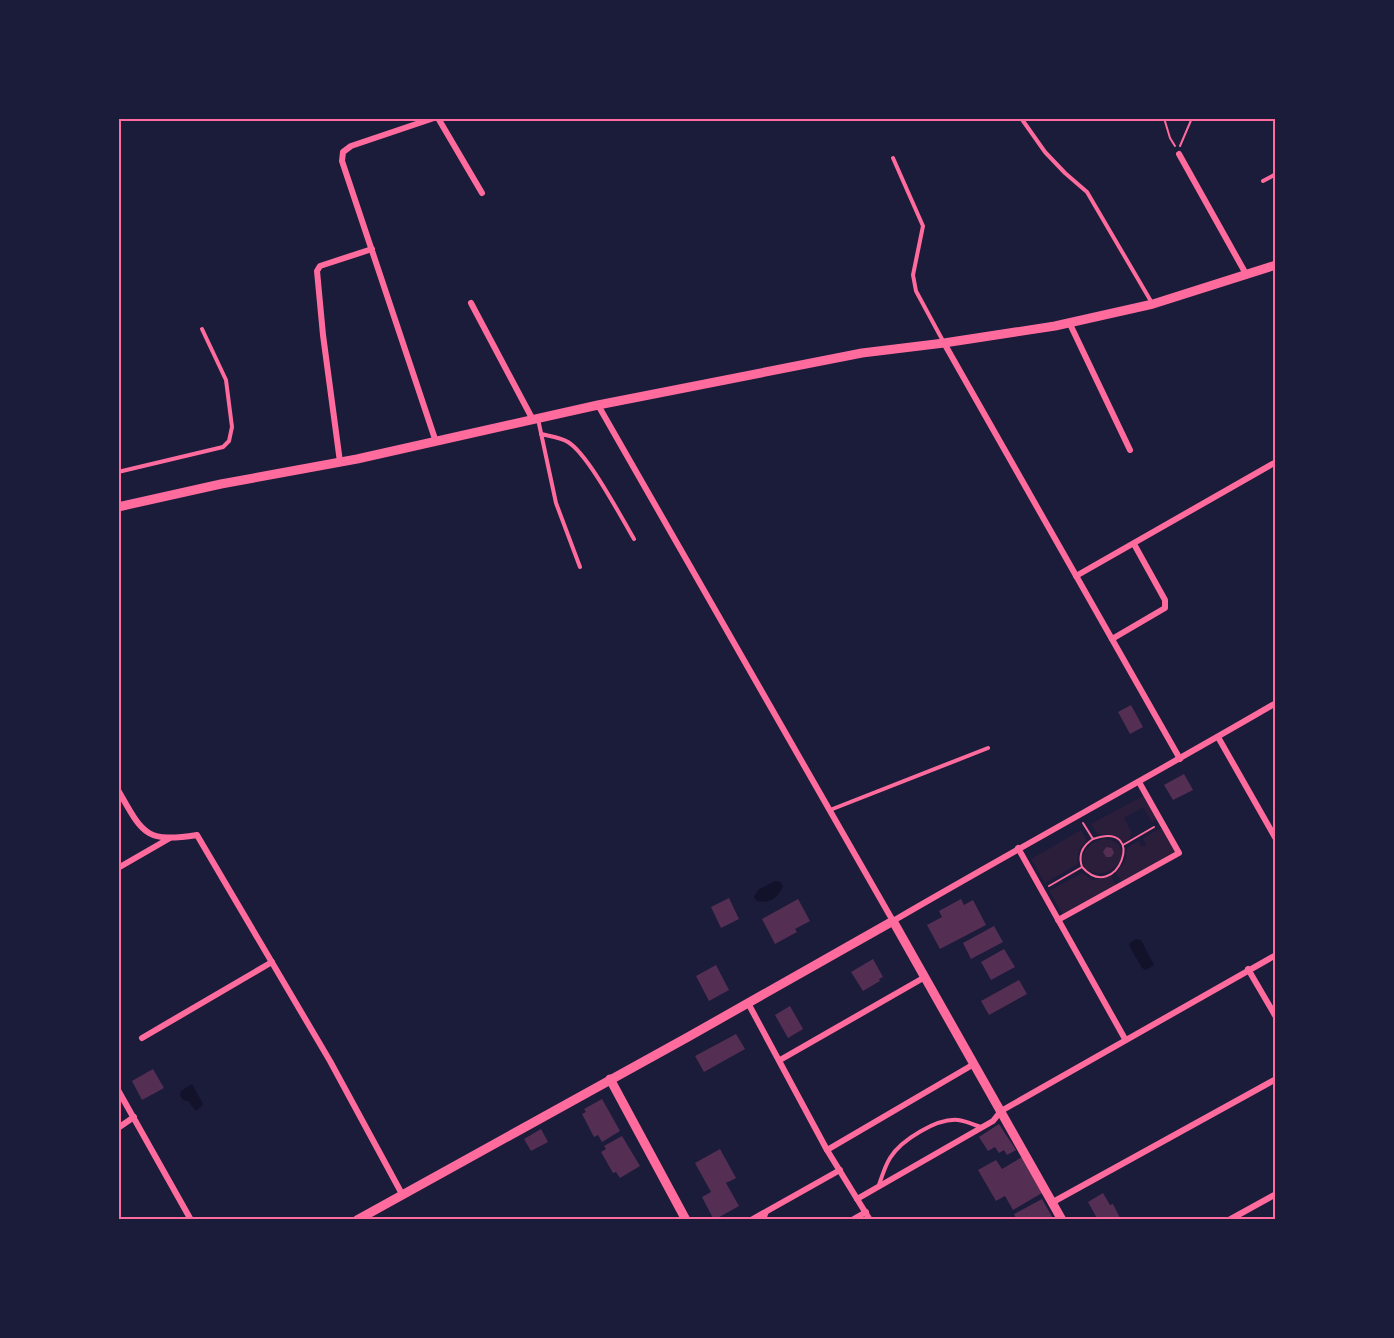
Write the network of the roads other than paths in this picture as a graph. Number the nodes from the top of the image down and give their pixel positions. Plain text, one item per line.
1 (436, 118) edge
2 (1021, 118) edge
3 (1179, 154) road end
4 (892, 158) dead end
5 (1275, 174) edge
6 (1263, 181) dead end
7 (482, 193) dead end
8 (372, 249) junction
9 (1275, 265) edge
10 (1246, 274) junction
11 (471, 303) dead end
12 (1153, 304) junction
13 (1069, 322) junction
14 (202, 329) dead end
15 (944, 343) junction
16 (598, 405) junction
17 (535, 419) junction
18 (541, 434) junction
19 (436, 442) junction
20 (1130, 450) dead end
21 (340, 462) junction
22 (1275, 462) edge
23 (118, 472) edge
24 (118, 507) edge
25 (634, 539) dead end
26 (1134, 544) junction
27 (580, 567) dead end
28 (1076, 576) junction
29 (1112, 639) junction
30 (1275, 703) edge
31 (1218, 737) junction
32 (988, 748) dead end
33 (1180, 759) junction
34 (1139, 782) junction
35 (118, 790) edge
36 (830, 810) junction
37 (170, 838) junction
38 (1275, 839) edge
39 (1018, 848) junction
40 (118, 868) edge
41 (1058, 920) junction
42 (893, 921) junction
43 (1275, 955) edge
44 (272, 962) junction
45 (1248, 969) junction
46 (925, 977) junction
47 (748, 1003) junction
48 (1275, 1017) edge
49 (142, 1038) dead end
50 (1125, 1039) junction
51 (780, 1060) junction
52 (974, 1064) junction
53 (610, 1079) junction
54 (1275, 1079) edge
55 (118, 1089) edge
56 (1001, 1111) junction
57 (134, 1117) junction
58 (982, 1127) junction
59 (118, 1128) edge
60 (827, 1150) junction
61 (840, 1170) junction
62 (878, 1187) junction
63 (402, 1194) junction
64 (1275, 1194) edge
65 (857, 1199) junction
66 (1053, 1202) junction
67 (767, 1210) junction
68 (866, 1212) junction
69 (191, 1220) edge
70 (357, 1220) edge
71 (686, 1220) edge
72 (751, 1220) edge
73 (764, 1220) edge
74 (852, 1220) edge
75 (870, 1220) edge
76 (1062, 1220) edge
77 (1229, 1220) edge

1 - 7 street
1 - 8 street
2 - 12 lane
3 - 10 street
4 - 15 lane
5 - 6 lane
8 - 19 street
8 - 21 street
9 - 10 street
10 - 12 street
11 - 17 street
12 - 13 street
13 - 15 street
13 - 20 street
14 - 23 lane
15 - 16 street
15 - 28 street
16 - 17 street
16 - 36 street
17 - 18 lane
17 - 19 street
18 - 25 lane
18 - 27 lane
19 - 21 street
21 - 24 street
22 - 26 street
26 - 28 street
26 - 29 street
28 - 29 street
29 - 33 street
30 - 31 street
31 - 33 street
31 - 38 street
32 - 36 lane
33 - 34 street
34 - 39 street
34 - 41 street
35 - 37 street
36 - 42 street
37 - 40 street
37 - 44 street
39 - 41 street
39 - 42 street
41 - 50 street
42 - 46 street
42 - 47 street
43 - 45 street
44 - 49 street
44 - 63 street
45 - 48 street
45 - 50 street
46 - 51 street
46 - 52 street
47 - 51 street
47 - 53 street
50 - 56 street
51 - 60 street
52 - 56 street
52 - 60 street
53 - 63 street
53 - 71 street
54 - 66 street
55 - 57 street
56 - 58 street
56 - 66 street
57 - 59 street
57 - 69 street
58 - 62 street
58 - 62 lane
60 - 61 street
61 - 65 street
61 - 67 street
62 - 65 street
63 - 70 street
64 - 77 street
65 - 68 street
66 - 76 street
67 - 72 street
67 - 73 lane
68 - 74 street
68 - 75 street

